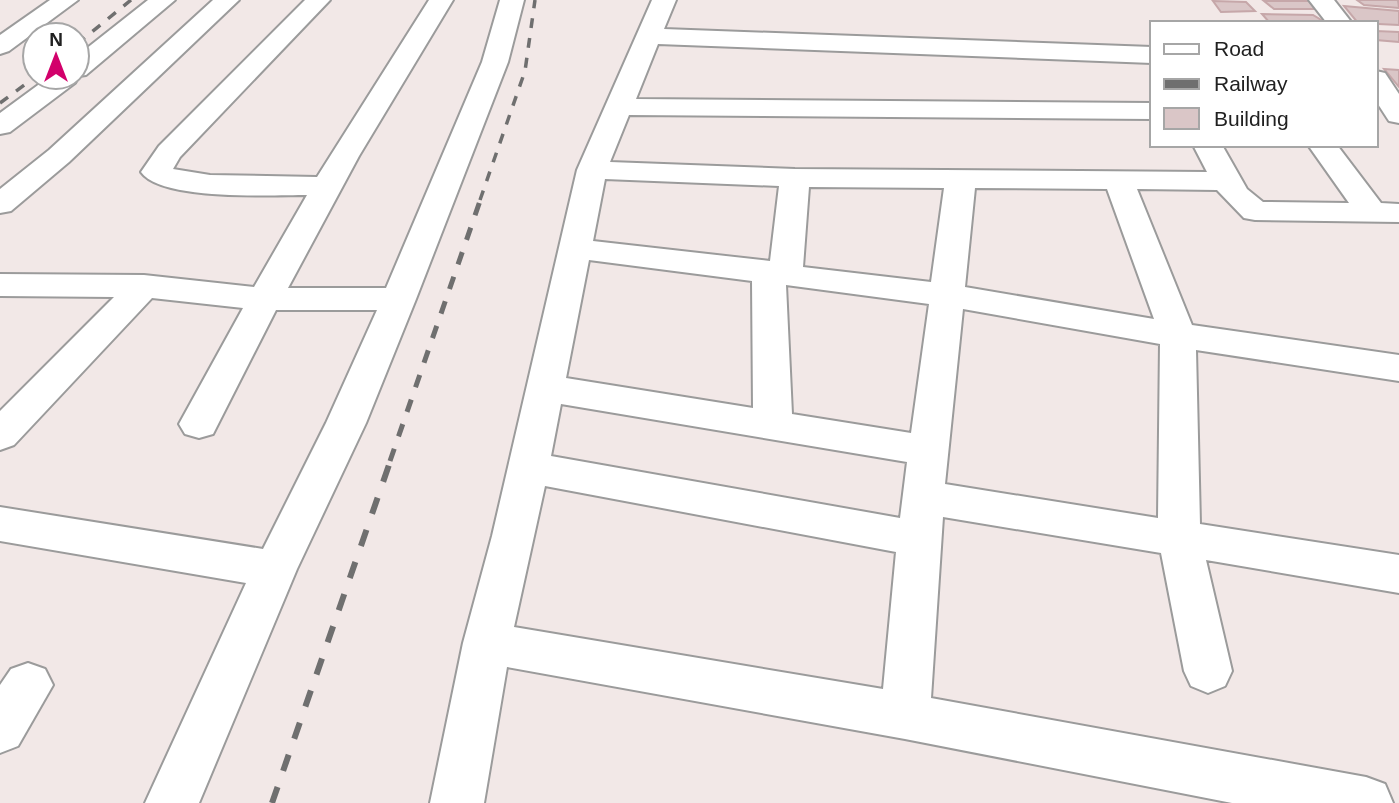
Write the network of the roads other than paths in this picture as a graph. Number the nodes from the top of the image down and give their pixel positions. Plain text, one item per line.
1 (66, 0) edge
2 (163, 0) edge
3 (227, 0) edge
4 (317, 0) edge
5 (441, 0) edge
6 (512, 0) edge
7 (663, 0) edge
8 (1321, 0) edge
9 (1338, 21) edge
10 (648, 36) junction
11 (0, 46) edge
12 (1150, 55) edge
13 (91, 58) edge
14 (1378, 82) edge
15 (49, 91) edge
16 (0, 103) edge
17 (34, 103) junction
18 (620, 107) junction
19 (1150, 111) edge
20 (1399, 116) edge
21 (0, 126) edge
22 (1208, 147) edge
23 (1324, 147) edge
24 (592, 170) junction
25 (961, 177) junction
26 (795, 178) junction
27 (1118, 179) junction
28 (1228, 181) junction
29 (324, 186) junction
30 (0, 204) edge
31 (1386, 213) edge
32 (575, 248) junction
33 (778, 272) junction
34 (0, 285) edge
35 (144, 286) junction
36 (945, 295) junction
37 (263, 299) junction
38 (399, 299) junction
39 (1178, 335) junction
40 (1399, 368) edge
41 (545, 388) junction
42 (13, 404) edge
43 (199, 424) dead end
44 (773, 426) junction
45 (0, 436) edge
46 (928, 451) junction
47 (527, 467) junction
48 (923, 497) junction
49 (0, 524) edge
50 (1179, 536) junction
51 (919, 539) junction
52 (275, 569) junction
53 (1399, 574) edge
54 (487, 643) junction
55 (1208, 671) dead end
56 (28, 685) dead end
57 (905, 716) junction
58 (0, 729) edge
59 (172, 803) edge
60 (457, 803) edge
61 (1366, 803) edge

1 - 11 street
2 - 13 street
3 - 30 street
4 - 29 street
5 - 29 street
6 - 38 street
7 - 10 street
8 - 9 street
10 - 12 street
10 - 18 street
14 - 20 street
15 - 17 street
16 - 17 street
17 - 21 street
18 - 19 street
18 - 24 street
22 - 28 street
23 - 31 street
24 - 26 street
24 - 32 street
25 - 26 street
25 - 27 street
25 - 36 street
26 - 33 street
27 - 28 street
27 - 39 street
28 - 31 street
29 - 37 street
32 - 33 street
32 - 41 street
33 - 36 street
33 - 44 street
34 - 35 street
35 - 37 street
35 - 42 street
36 - 39 street
36 - 46 street
37 - 38 street
37 - 43 street
38 - 52 street
39 - 40 street
39 - 50 street
41 - 44 street
41 - 47 street
42 - 45 street
44 - 46 street
46 - 48 street
47 - 51 street
47 - 54 street
48 - 50 street
48 - 51 street
49 - 52 street
50 - 53 street
50 - 55 street
51 - 57 street
52 - 59 street
54 - 57 street
54 - 60 street
56 - 58 street
57 - 61 street

